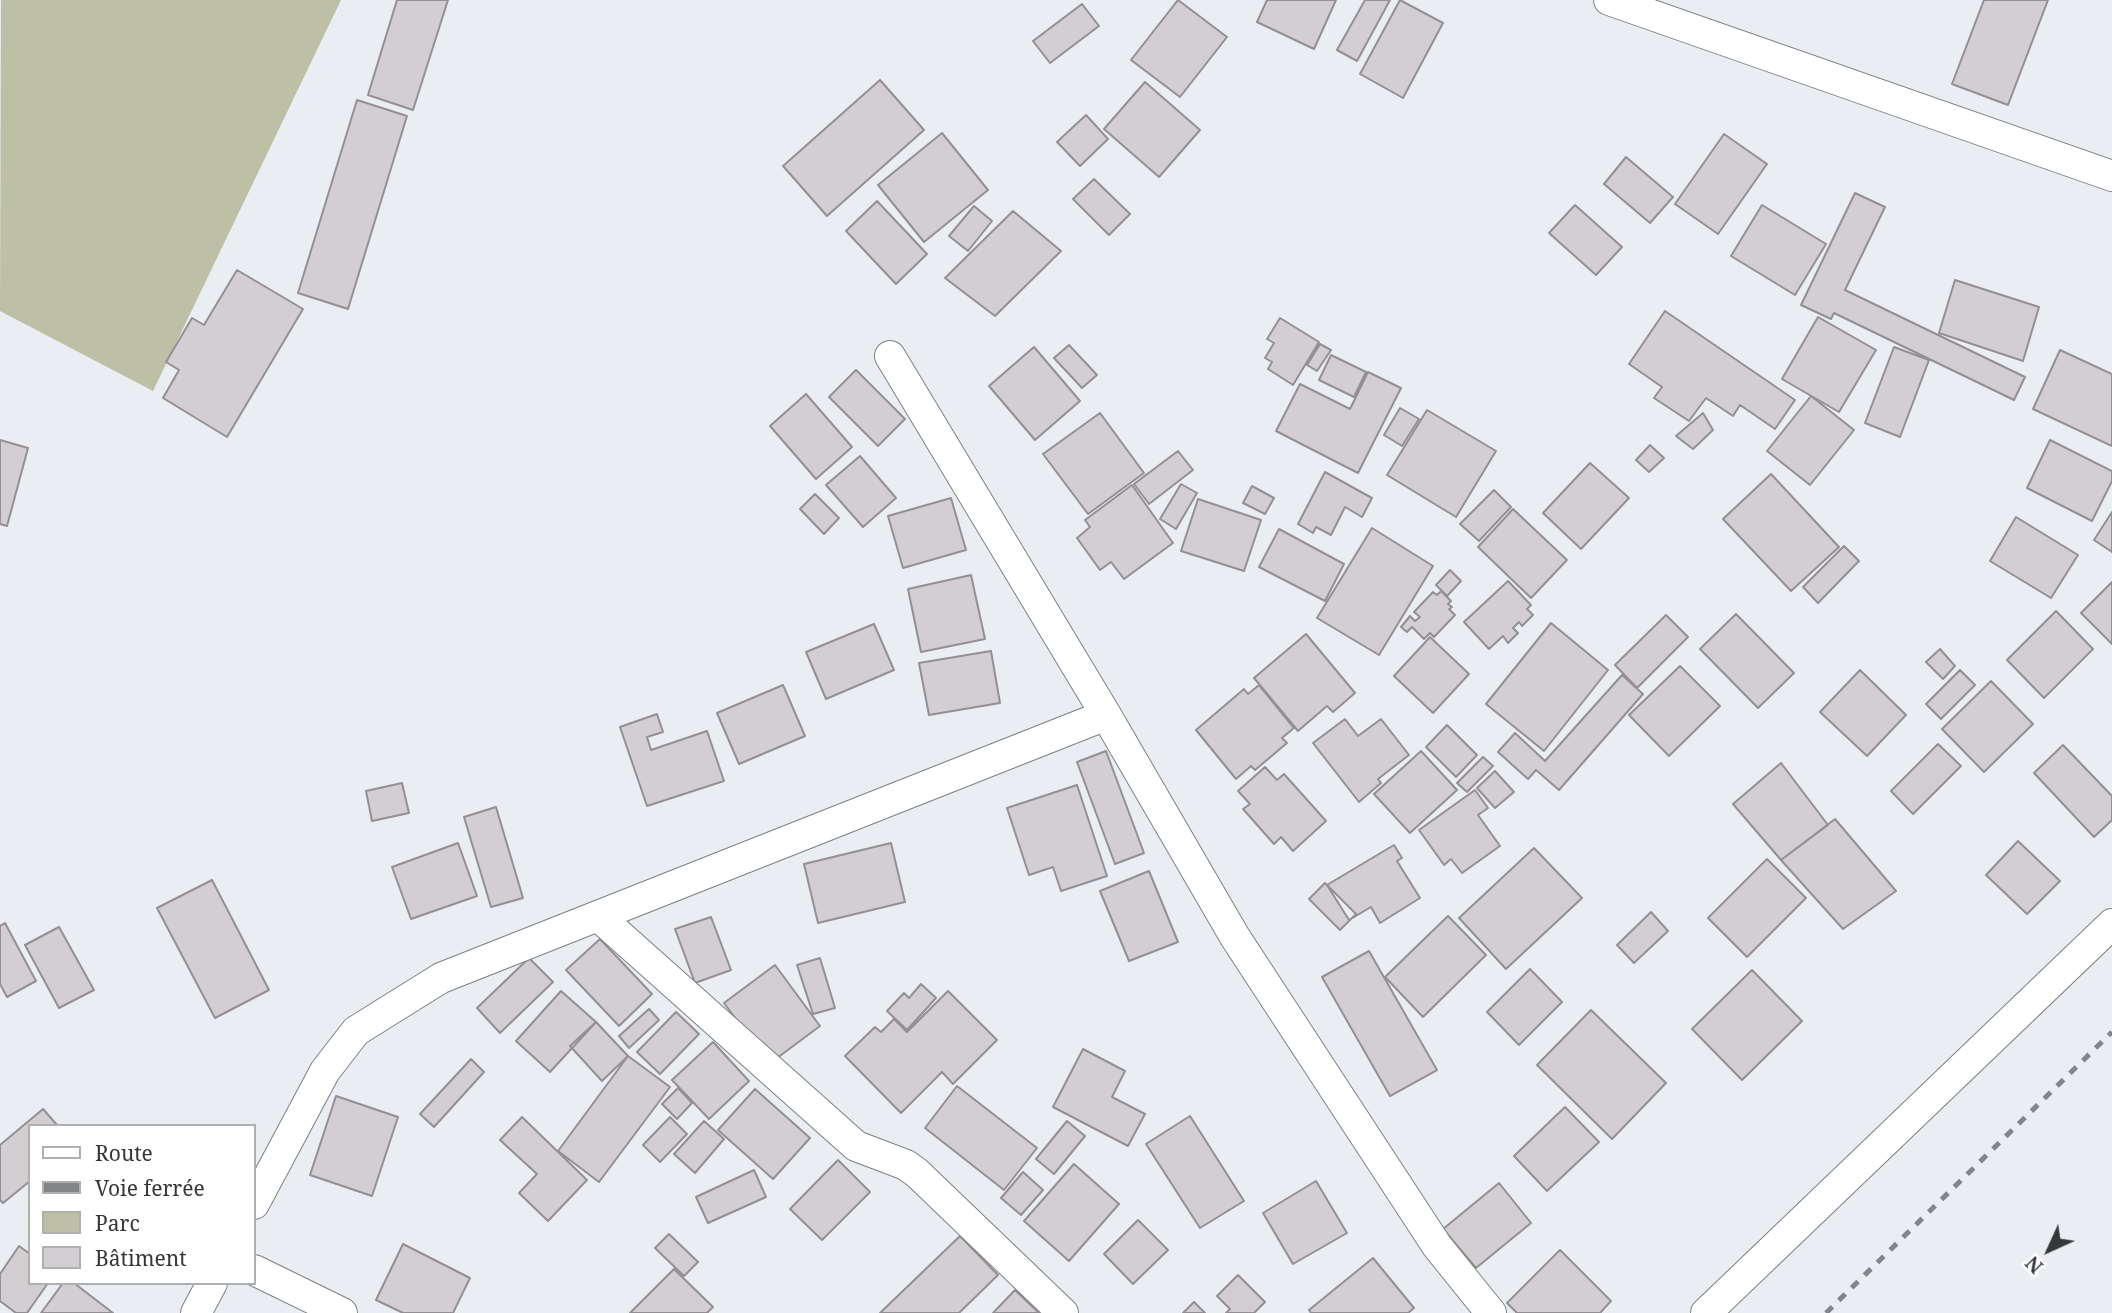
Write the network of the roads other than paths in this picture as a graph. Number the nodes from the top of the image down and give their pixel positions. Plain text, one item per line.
1 (1609, 0) edge
2 (2112, 176) edge
3 (890, 356) dead end
4 (1106, 715) junction
5 (598, 916) junction
6 (2112, 924) edge
7 (256, 1200) edge
8 (256, 1271) edge
9 (211, 1285) edge
10 (196, 1313) edge
11 (342, 1313) edge
12 (1063, 1313) edge
13 (1491, 1313) edge
14 (1706, 1313) edge

1 - 2 street
3 - 4 street
4 - 5 street
4 - 13 street
5 - 7 street
5 - 12 street
6 - 14 street
8 - 11 street
9 - 10 street

